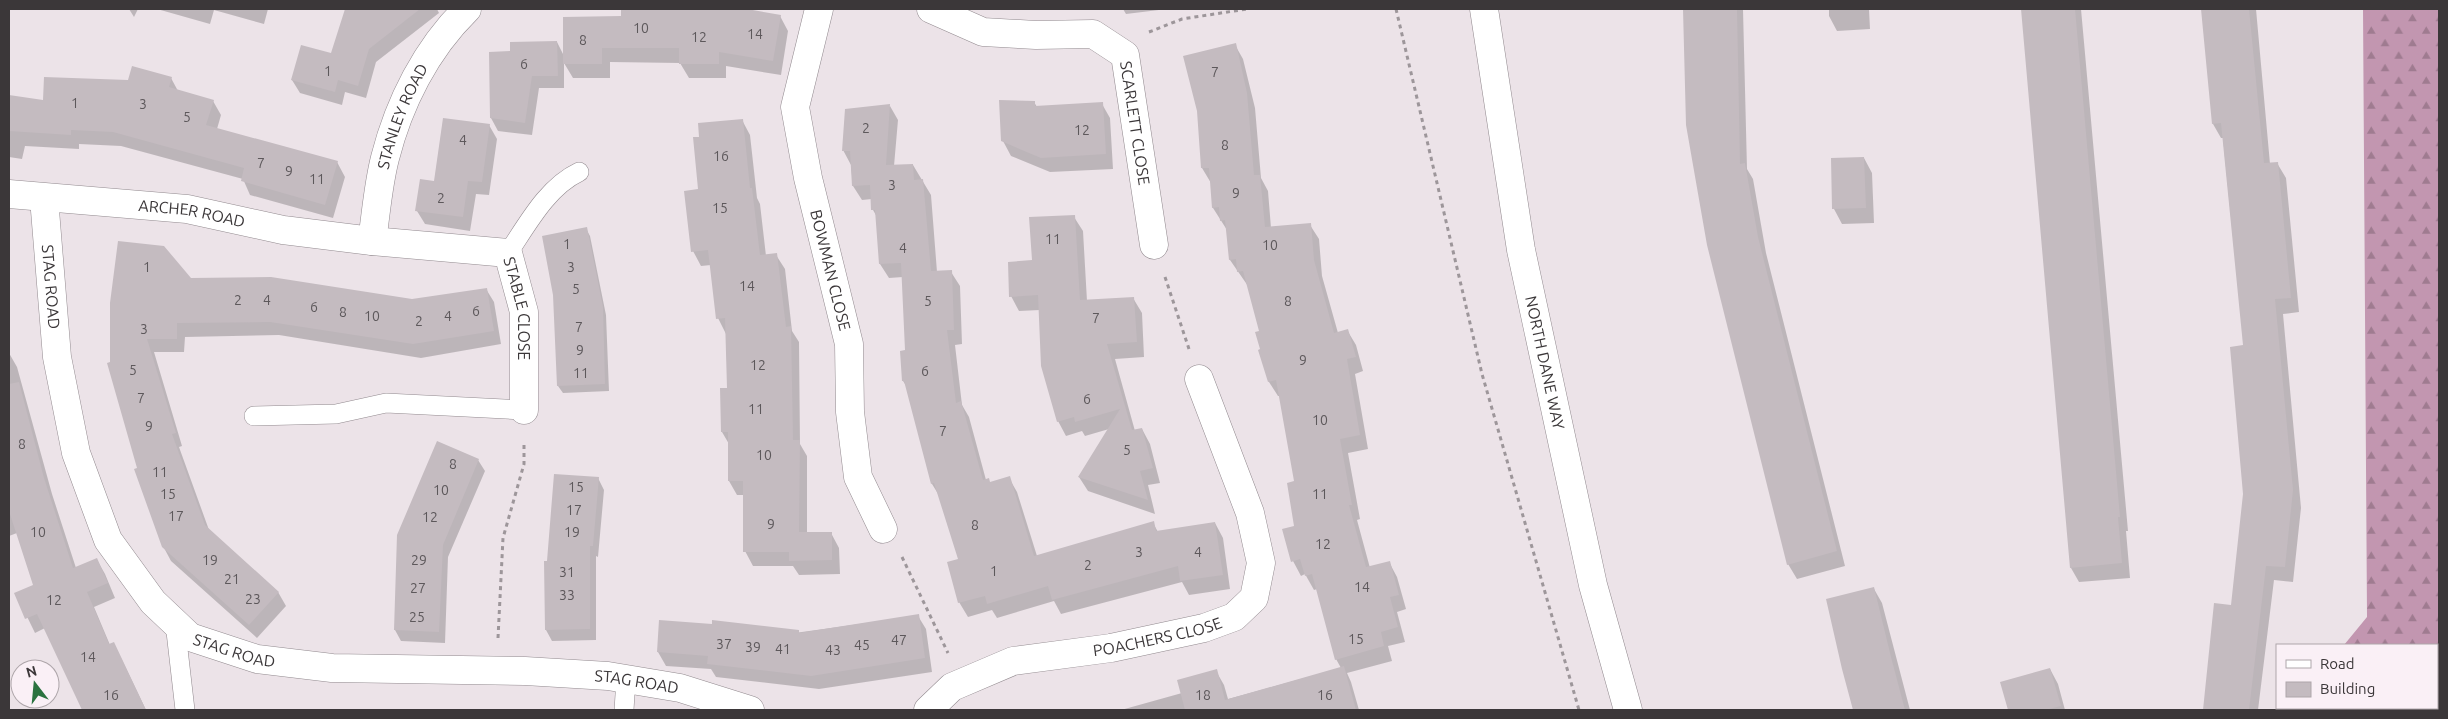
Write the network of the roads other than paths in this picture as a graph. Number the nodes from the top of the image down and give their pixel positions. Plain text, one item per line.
1 (467, 9) edge
2 (819, 9) edge
3 (931, 9) edge
4 (1484, 9) edge
5 (579, 172) dead end
6 (9, 194) edge
7 (44, 198) junction
8 (372, 241) junction
9 (1154, 246) road end
10 (508, 253) junction
11 (1199, 379) road end
12 (524, 410) joint
13 (254, 416) dead end
14 (883, 528) road end
15 (175, 623) junction
16 (626, 679) junction
17 (185, 710) edge
18 (624, 710) edge
19 (747, 710) edge
20 (928, 710) edge
21 (1628, 710) edge

1 - 8 street, STANLEY ROAD
2 - 14 street, BOWMAN CLOSE
3 - 9 street, SCARLETT CLOSE
4 - 21 street, NORTH DANE WAY
5 - 10 lane
6 - 7 street, ARCHER ROAD
7 - 8 street, ARCHER ROAD
7 - 15 street, STAG ROAD
8 - 10 street, STABLE CLOSE
10 - 12 street, STABLE CLOSE
11 - 20 street, POACHERS CLOSE
12 - 13 lane
15 - 16 street, STAG ROAD
15 - 17 lane
16 - 18 lane
16 - 19 street, STAG ROAD

